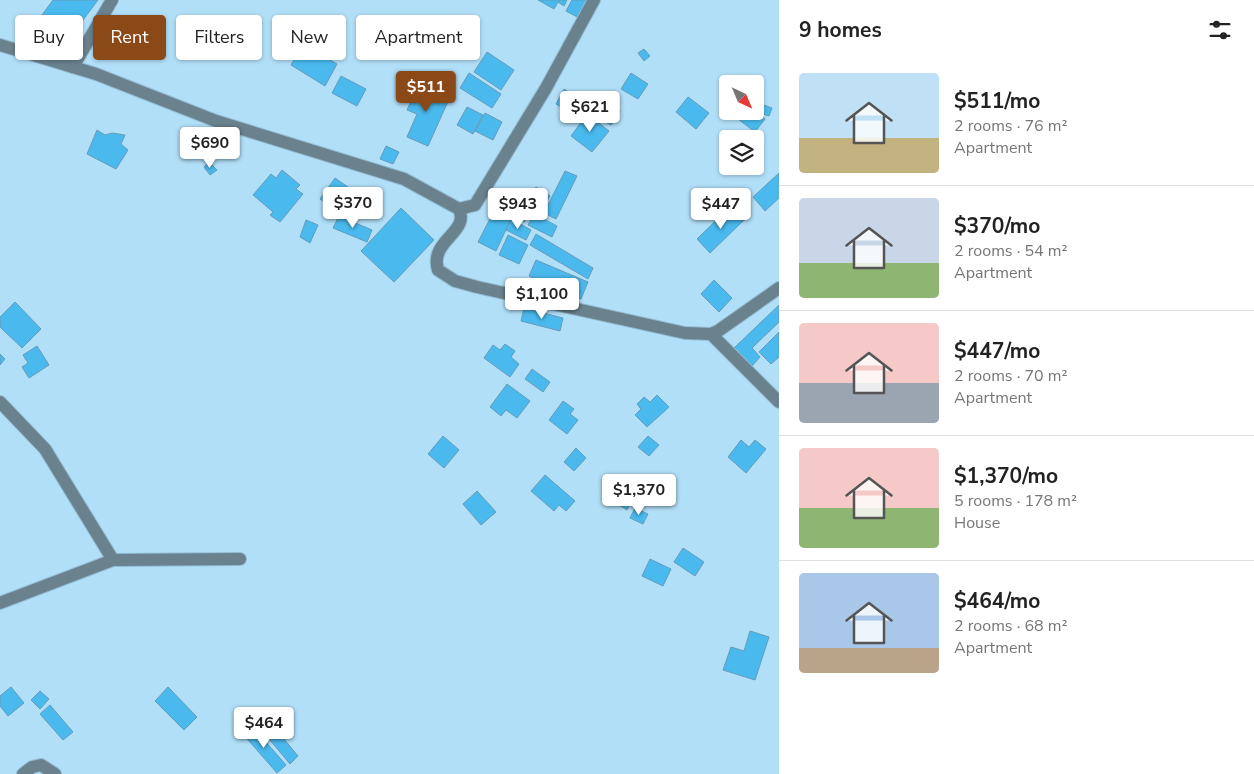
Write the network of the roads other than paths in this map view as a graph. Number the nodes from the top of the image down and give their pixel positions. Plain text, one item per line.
1 (112, 0) edge
2 (594, 0) edge
3 (0, 45) edge
4 (73, 67) junction
5 (459, 209) junction
6 (779, 288) edge
7 (711, 334) junction
8 (0, 402) edge
9 (779, 402) edge
10 (240, 559) dead end
11 (113, 560) junction
12 (0, 603) edge
13 (23, 774) edge
14 (55, 774) edge

1 - 4 street
2 - 5 street
3 - 4 street
4 - 5 street
5 - 7 street
6 - 7 street
7 - 9 street
8 - 11 street
10 - 11 street
11 - 12 street
13 - 14 street

